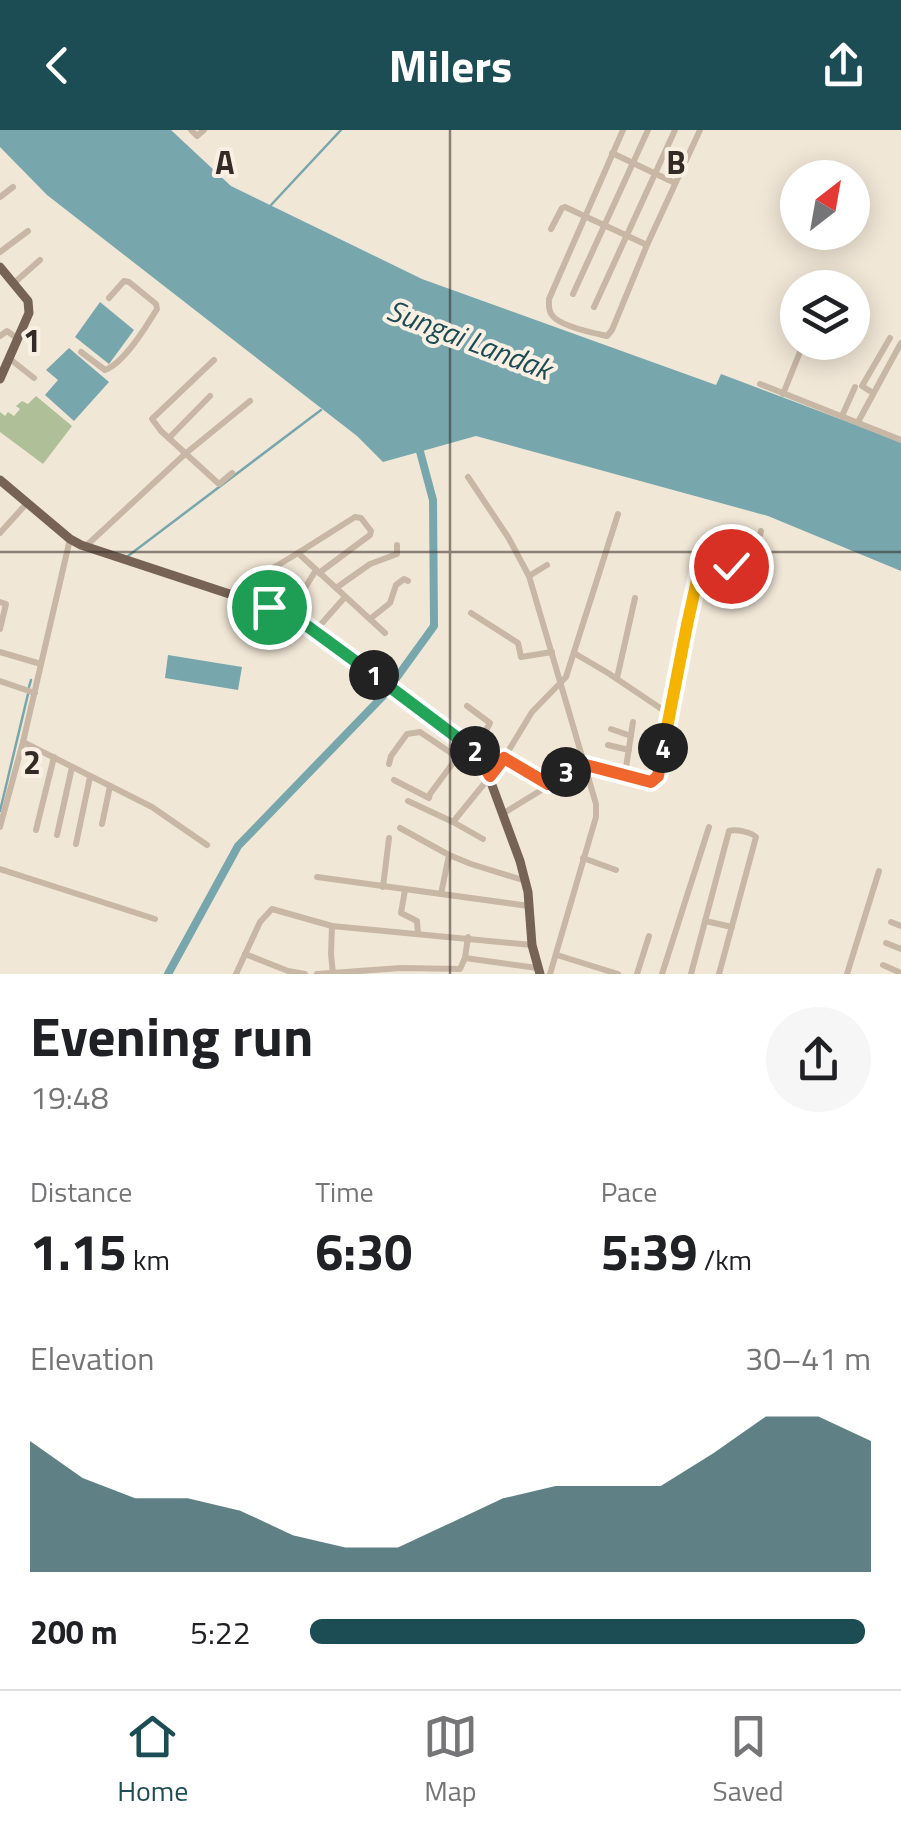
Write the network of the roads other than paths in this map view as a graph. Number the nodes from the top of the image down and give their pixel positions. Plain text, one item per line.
1 (191, 130) edge
2 (204, 130) edge
3 (623, 130) edge
4 (648, 130) edge
5 (675, 130) edge
6 (700, 130) edge
7 (612, 153) junction
8 (632, 162) junction
9 (655, 173) junction
10 (675, 183) junction
11 (12, 187) dead end
12 (0, 197) edge
13 (584, 216) junction
14 (604, 225) junction
15 (551, 229) dead end
16 (28, 231) dead end
17 (626, 236) junction
18 (647, 245) junction
19 (0, 252) edge
20 (40, 260) dead end
21 (2, 272) edge
22 (14, 282) junction
23 (573, 294) dead end
24 (108, 298) dead end
25 (594, 307) dead end
26 (0, 336) edge
27 (890, 338) dead end
28 (19, 340) junction
29 (901, 342) edge
30 (81, 352) dead end
31 (10, 359) junction
32 (214, 360) dead end
33 (796, 360) edge
34 (34, 378) dead end
35 (0, 379) edge
36 (760, 384) dead end
37 (854, 387) dead end
38 (872, 393) junction
39 (782, 394) junction
40 (210, 396) dead end
41 (250, 401) dead end
42 (842, 416) junction
43 (858, 422) junction
44 (169, 438) junction
45 (901, 440) edge
46 (185, 454) junction
47 (232, 473) dead end
48 (468, 476) dead end
49 (0, 480) edge
50 (27, 503) junction
51 (618, 514) dead end
52 (761, 531) dead end
53 (0, 533) edge
54 (70, 539) junction
55 (397, 544) dead end
56 (86, 547) junction
57 (298, 553) junction
58 (548, 566) dead end
59 (318, 572) junction
60 (530, 576) junction
61 (408, 581) dead end
62 (336, 588) junction
63 (230, 594) junction
64 (346, 597) junction
65 (635, 598) dead end
66 (0, 602) edge
67 (289, 614) junction
68 (472, 614) dead end
69 (370, 619) junction
70 (0, 628) edge
71 (316, 631) junction
72 (385, 633) dead end
73 (0, 652) edge
74 (552, 652) junction
75 (574, 654) junction
76 (41, 664) junction
77 (617, 678) junction
78 (0, 681) edge
79 (561, 683) junction
80 (35, 693) junction
81 (467, 706) dead end
82 (669, 714) junction
83 (633, 722) dead end
84 (611, 729) dead end
85 (631, 736) junction
86 (23, 742) junction
87 (608, 744) dead end
88 (471, 747) junction
89 (629, 750) junction
90 (54, 756) junction
91 (457, 758) junction
92 (504, 758) junction
93 (389, 764) dead end
94 (586, 765) junction
95 (72, 767) junction
96 (626, 774) junction
97 (90, 776) junction
98 (490, 776) junction
99 (394, 780) dead end
100 (548, 784) junction
101 (110, 786) junction
102 (408, 800) dead end
103 (504, 814) junction
104 (453, 822) junction
105 (102, 824) dead end
106 (708, 827) dead end
107 (0, 828) edge
108 (400, 828) dead end
109 (36, 830) dead end
110 (56, 835) dead end
111 (389, 838) dead end
112 (482, 840) dead end
113 (76, 844) dead end
114 (207, 845) dead end
115 (448, 855) junction
116 (583, 858) junction
117 (0, 869) edge
118 (616, 870) dead end
119 (879, 871) dead end
120 (318, 877) dead end
121 (526, 881) junction
122 (383, 887) junction
123 (405, 890) junction
124 (442, 894) junction
125 (529, 906) junction
126 (154, 919) dead end
127 (705, 921) junction
128 (890, 922) dead end
129 (332, 926) junction
130 (901, 926) edge
131 (732, 928) junction
132 (418, 934) junction
133 (648, 936) dead end
134 (468, 937) junction
135 (886, 943) dead end
136 (532, 945) junction
137 (901, 949) edge
138 (245, 954) junction
139 (557, 955) junction
140 (464, 958) junction
141 (883, 966) dead end
142 (540, 971) edge
143 (901, 973) edge
144 (236, 974) edge
145 (305, 974) edge
146 (317, 974) edge
147 (332, 974) edge
148 (550, 974) edge
149 (618, 974) edge
150 (636, 974) edge
151 (662, 974) edge
152 (691, 974) edge
153 (719, 974) edge
154 (847, 974) edge

1 - 2 street
3 - 7 street
4 - 8 street
5 - 9 street
6 - 10 street
7 - 8 street
7 - 13 street
8 - 9 street
8 - 14 street
9 - 10 street
9 - 17 street
10 - 18 street
11 - 12 street
13 - 14 street
13 - 15 street
13 - 18 street
14 - 17 street
14 - 23 street
16 - 19 street
17 - 18 street
17 - 25 street
20 - 22 street
21 - 22 main road
22 - 28 main road
24 - 30 street
26 - 28 street
27 - 38 street
28 - 31 main road
29 - 38 street
31 - 34 street
31 - 35 main road
32 - 44 street
33 - 39 street
36 - 39 street
37 - 42 street
38 - 43 street
39 - 42 street
40 - 44 street
41 - 46 street
42 - 43 street
43 - 45 street
44 - 46 street
46 - 47 street
46 - 56 street
48 - 60 street
49 - 50 main road
50 - 53 street
50 - 54 main road
51 - 75 street
52 - 82 street
54 - 56 main road
54 - 76 street
55 - 62 street
56 - 63 main road
57 - 59 street
57 - 59 street
57 - 63 street
58 - 60 street
59 - 62 street
59 - 67 street
60 - 74 street
61 - 69 street
62 - 64 street
63 - 67 main road
64 - 69 street
64 - 71 street
65 - 77 street
66 - 70 street
67 - 71 main road
68 - 74 street
69 - 72 street
71 - 88 main road
73 - 76 street
74 - 79 street
75 - 77 street
75 - 79 street
76 - 80 street
77 - 82 street
78 - 80 street
79 - 92 street
79 - 94 street
80 - 86 street
81 - 88 street
82 - 96 street
83 - 85 street
84 - 85 street
85 - 89 street
86 - 90 street
86 - 107 street
87 - 89 street
88 - 91 street
88 - 98 main road
89 - 96 street
90 - 95 street
90 - 109 street
91 - 93 street
91 - 99 street
92 - 98 street
92 - 100 street
94 - 96 street
94 - 100 street
94 - 116 street
95 - 97 street
95 - 110 street
97 - 101 street
97 - 113 street
98 - 103 main road
98 - 104 street
100 - 103 street
101 - 105 street
101 - 114 street
102 - 104 street
103 - 121 main road
104 - 112 street
106 - 151 street
108 - 115 street
111 - 122 street
115 - 121 street
115 - 124 street
116 - 118 street
116 - 139 street
117 - 126 street
119 - 154 street
120 - 122 street
121 - 125 main road
122 - 123 street
123 - 124 street
123 - 132 street
124 - 125 street
125 - 136 main road
127 - 131 street
127 - 131 street
127 - 152 street
128 - 130 street
129 - 132 street
129 - 138 street
129 - 147 street
131 - 153 street
132 - 134 street
133 - 150 street
134 - 136 street
134 - 140 street
135 - 137 street
136 - 142 main road
138 - 144 street
138 - 145 street
139 - 148 street
139 - 149 street
140 - 142 street
140 - 147 street
141 - 143 street
146 - 147 street

